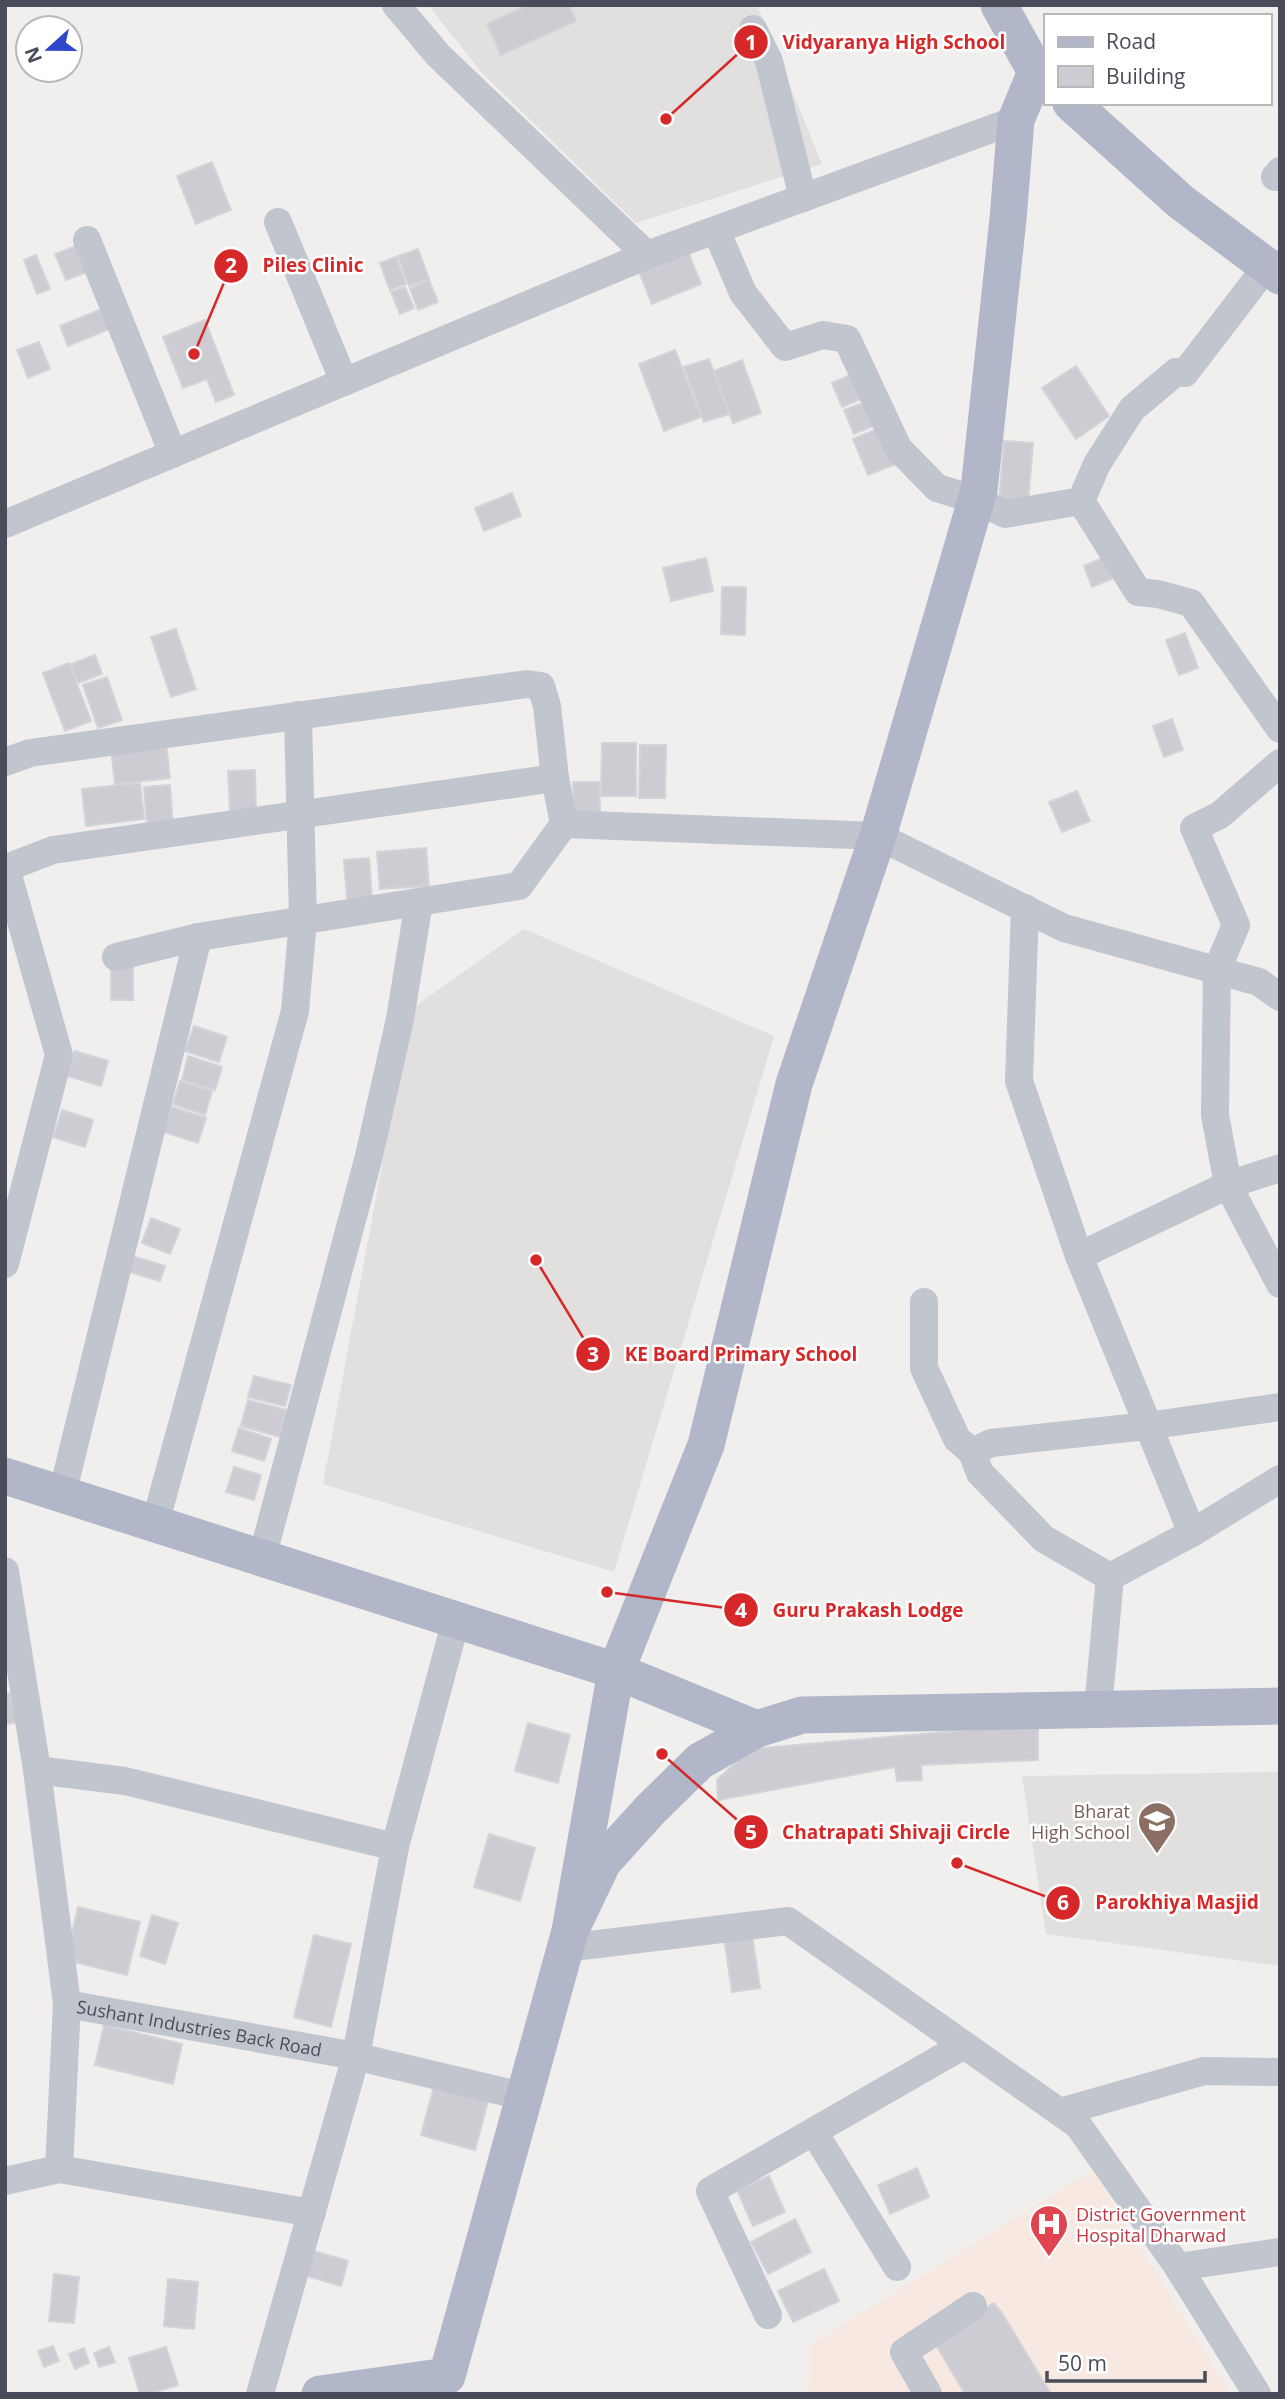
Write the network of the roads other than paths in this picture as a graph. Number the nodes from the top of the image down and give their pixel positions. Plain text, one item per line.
1 (397, 5) edge
2 (999, 5) edge
3 (753, 29) dead end
4 (1041, 76) edge
5 (1073, 105) edge
6 (1016, 120) junction
7 (803, 198) junction
8 (278, 222) dead end
9 (716, 230) junction
10 (87, 240) dead end
11 (647, 255) junction
12 (1273, 271) edge
13 (344, 382) junction
14 (173, 454) junction
15 (976, 499) junction
16 (1082, 502) junction
17 (5, 524) edge
18 (298, 715) junction
19 (1280, 729) edge
20 (5, 762) edge
21 (1280, 763) edge
22 (555, 778) junction
23 (300, 815) junction
24 (564, 824) junction
25 (878, 836) junction
26 (419, 902) junction
27 (1025, 908) junction
28 (303, 920) junction
29 (198, 937) junction
30 (116, 957) dead end
31 (1217, 970) junction
32 (1280, 996) edge
33 (1280, 1168) edge
34 (1228, 1185) junction
35 (1079, 1256) junction
36 (5, 1264) edge
37 (1280, 1284) edge
38 (924, 1302) dead end
39 (1280, 1407) edge
40 (1147, 1426) junction
41 (972, 1452) junction
42 (5, 1476) edge
43 (1280, 1479) edge
44 (62, 1494) junction
45 (155, 1524) junction
46 (1192, 1533) junction
47 (262, 1558) junction
48 (5, 1571) edge
49 (1110, 1577) junction
50 (456, 1620) junction
51 (616, 1671) junction
52 (1280, 1706) edge
53 (1098, 1709) junction
54 (757, 1728) junction
55 (37, 1770) junction
56 (395, 1847) junction
57 (568, 1939) junction
58 (67, 2004) junction
59 (964, 2045) junction
60 (356, 2056) junction
61 (1280, 2072) edge
62 (526, 2097) junction
63 (1060, 2112) junction
64 (814, 2132) junction
65 (60, 2169) junction
66 (5, 2181) edge
67 (312, 2213) junction
68 (1280, 2252) edge
69 (897, 2267) dead end
70 (1178, 2267) junction
71 (973, 2306) dead end
72 (768, 2315) dead end
73 (447, 2385) edge
74 (260, 2394) edge
75 (320, 2394) edge
76 (928, 2394) edge
77 (1257, 2394) edge

1 - 11 street
2 - 4 main road
3 - 7 street
4 - 6 main road
5 - 12 main road
6 - 7 street
6 - 15 main road
7 - 9 street
8 - 13 street
9 - 11 street
9 - 15 street
10 - 14 street
11 - 13 street
12 - 16 street
13 - 14 street
14 - 17 street
15 - 16 street
15 - 25 main road
16 - 19 street
18 - 20 street
18 - 22 street
18 - 23 street
21 - 31 street
22 - 23 street
22 - 24 street
23 - 28 street
23 - 36 street
24 - 25 street
24 - 26 street
25 - 27 street
25 - 51 main road
26 - 28 street
26 - 47 street
27 - 31 street
27 - 35 street
28 - 29 street
28 - 45 street
29 - 30 street
29 - 44 street
31 - 32 street
31 - 34 street
33 - 34 street
34 - 35 street
34 - 37 street
35 - 40 street
38 - 41 street
39 - 40 street
40 - 41 street
40 - 46 street
41 - 49 street
42 - 44 main road
43 - 46 street
44 - 45 main road
45 - 47 main road
46 - 49 street
47 - 50 main road
48 - 55 street, Sushant Industries Back Road
49 - 53 street
50 - 51 main road
50 - 56 street
51 - 54 main road
51 - 57 main road
52 - 53 main road
53 - 54 main road
54 - 57 main road
55 - 56 street
55 - 58 street, Sushant Industries Back Road
56 - 60 street
57 - 59 street
57 - 62 main road
58 - 60 street, Sushant Industries Back Road
58 - 65 street
59 - 63 street
59 - 64 street
60 - 62 street, Sushant Industries Back Road
60 - 67 street
61 - 63 street
62 - 73 main road
63 - 70 street
64 - 69 street
64 - 72 street
65 - 66 street
65 - 67 street
67 - 74 street
68 - 70 street
70 - 77 street
71 - 76 street
73 - 75 main road

